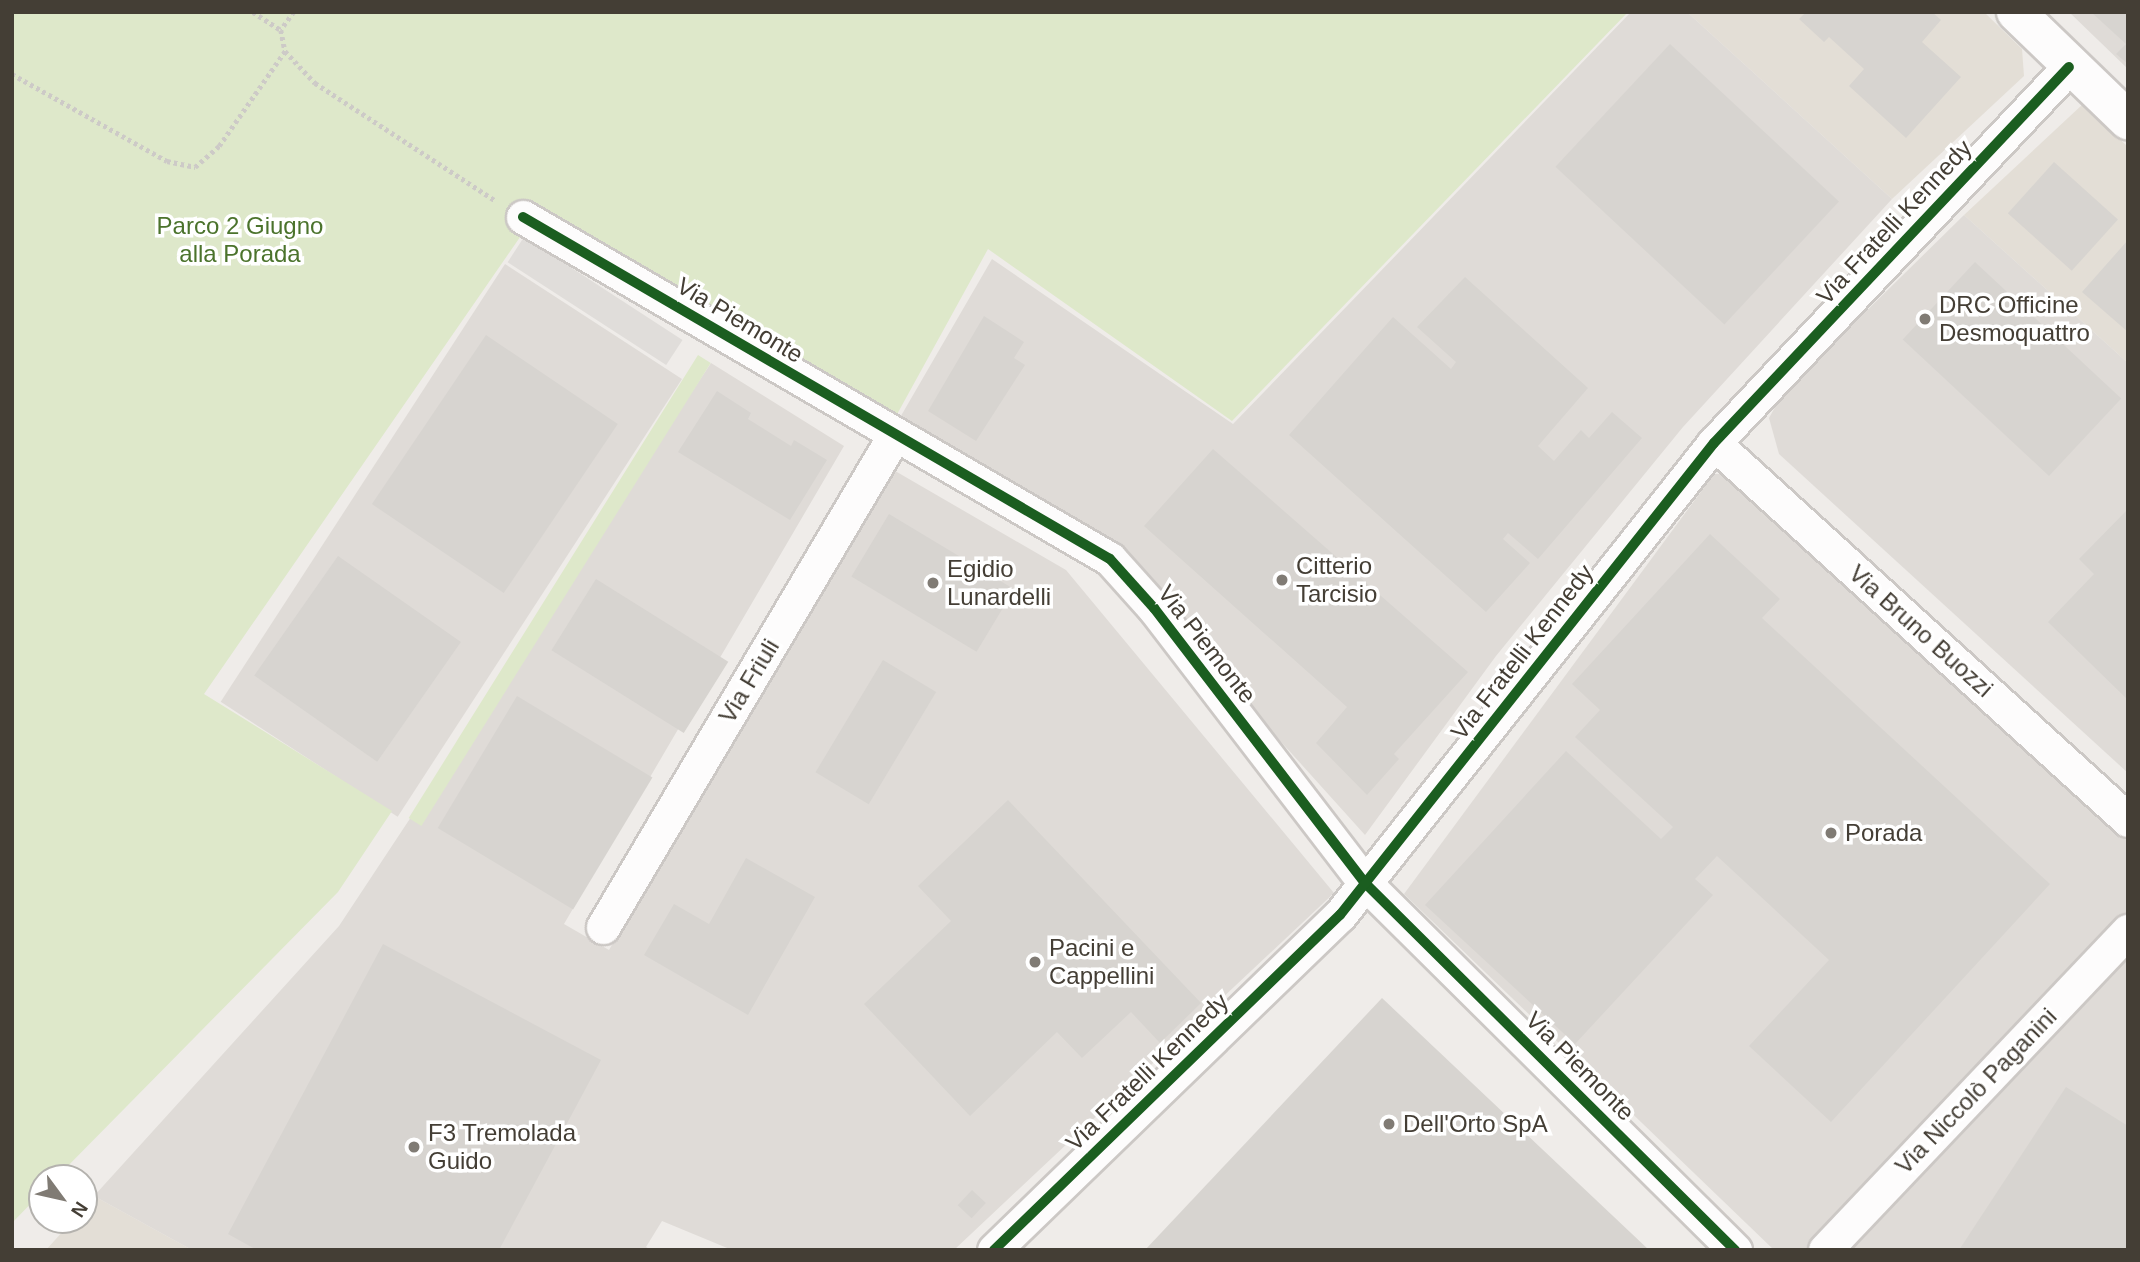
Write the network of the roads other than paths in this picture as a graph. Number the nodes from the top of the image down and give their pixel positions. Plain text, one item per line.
1 (2016, 12) edge
2 (2069, 67) junction
3 (2128, 120) edge
4 (523, 217) road end
5 (894, 436) junction
6 (1714, 443) junction
7 (2128, 820) edge
8 (1366, 884) junction
9 (603, 927) dead end
10 (2128, 931) edge
11 (994, 1250) edge
12 (1735, 1250) edge
13 (1825, 1250) edge

1 - 2 street
2 - 3 street
2 - 6 street, Via Fratelli Kennedy
4 - 5 street, Via Piemonte
5 - 8 street, Via Piemonte
5 - 9 street, Via Friuli
6 - 7 street, Via Bruno Buozzi
6 - 8 street, Via Fratelli Kennedy
8 - 11 street, Via Fratelli Kennedy
8 - 12 street, Via Piemonte
10 - 13 street, Via Niccolò Paganini

